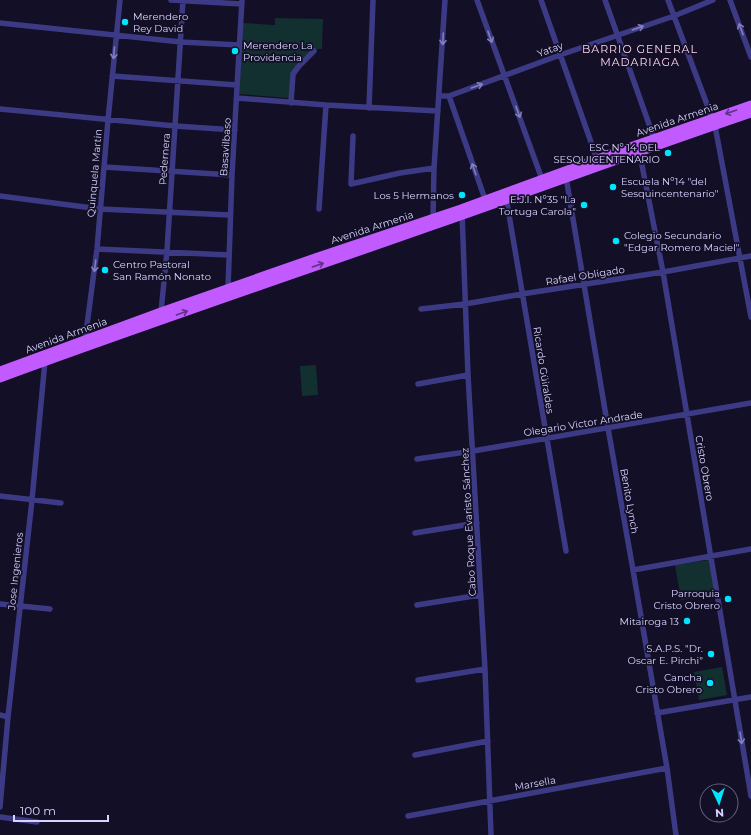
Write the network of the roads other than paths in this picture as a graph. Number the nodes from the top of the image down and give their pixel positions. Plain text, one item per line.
1 (120, 0) edge
2 (171, 0) edge
3 (373, 0) edge
4 (445, 0) edge
5 (477, 0) edge
6 (541, 0) edge
7 (605, 0) edge
8 (668, 0) edge
9 (712, 0) edge
10 (730, 0) edge
11 (183, 1) edge
12 (242, 2) edge
13 (674, 16) junction
14 (0, 23) edge
15 (116, 35) junction
16 (618, 35) junction
17 (180, 42) junction
18 (239, 45) junction
19 (314, 51) dead end
20 (560, 55) junction
21 (751, 57) edge
22 (112, 76) junction
23 (504, 76) junction
24 (178, 82) junction
25 (238, 85) junction
26 (439, 96) junction
27 (449, 96) junction
28 (237, 98) junction
29 (291, 103) junction
30 (326, 105) junction
31 (751, 105) edge
32 (369, 108) junction
33 (0, 109) edge
34 (438, 111) junction
35 (751, 113) edge
36 (108, 120) junction
37 (713, 122) junction
38 (175, 126) junction
39 (235, 130) junction
40 (353, 136) dead end
41 (656, 142) junction
42 (638, 148) junction
43 (599, 162) junction
44 (104, 167) junction
45 (434, 168) junction
46 (172, 171) junction
47 (232, 175) junction
48 (565, 175) junction
49 (543, 183) junction
50 (0, 196) edge
51 (506, 196) junction
52 (486, 203) junction
53 (100, 209) junction
54 (319, 209) dead end
55 (169, 212) junction
56 (462, 212) junction
57 (230, 215) junction
58 (434, 222) junction
59 (97, 249) junction
60 (167, 252) junction
61 (229, 255) junction
62 (751, 256) edge
63 (741, 258) junction
64 (663, 272) junction
65 (584, 284) junction
66 (229, 292) junction
67 (522, 294) junction
68 (465, 304) junction
69 (421, 309) dead end
70 (162, 315) junction
71 (751, 317) edge
72 (87, 343) junction
73 (45, 361) junction
74 (0, 371) edge
75 (468, 375) junction
76 (0, 378) edge
77 (418, 384) dead end
78 (751, 403) edge
79 (687, 415) junction
80 (608, 428) junction
81 (546, 438) junction
82 (473, 451) junction
83 (417, 459) dead end
84 (0, 496) edge
85 (32, 500) junction
86 (61, 503) dead end
87 (477, 523) junction
88 (415, 533) dead end
89 (751, 549) edge
90 (566, 551) dead end
91 (712, 556) junction
92 (634, 570) junction
93 (480, 595) junction
94 (0, 604) edge
95 (417, 605) dead end
96 (20, 606) junction
97 (50, 609) dead end
98 (485, 669) junction
99 (418, 680) dead end
100 (751, 697) edge
101 (735, 700) junction
102 (657, 713) junction
103 (0, 715) edge
104 (8, 717) junction
105 (488, 741) junction
106 (415, 755) dead end
107 (667, 768) junction
108 (751, 796) edge
109 (490, 801) junction
110 (0, 807) edge
111 (408, 816) dead end
112 (0, 818) edge
113 (37, 822) dead end
114 (491, 835) edge
115 (676, 835) edge

1 - 15 street, Quinquela Martin
2 - 11 street
3 - 32 street
4 -> 26 street
5 -> 23 street
6 - 20 street
7 - 16 street
8 - 13 street
9 - 13 street, Yatay
21 -> 10 street
11 - 12 street
11 - 17 street, Pedernera
12 - 18 street, Basavilbaso
16 -> 13 street, Yatay
13 - 37 street
14 - 15 street
15 - 17 street
15 -> 22 street, Quinquela Martin
16 - 20 street, Yatay
16 - 41 street
17 - 18 street
17 - 24 street, Pedernera
18 - 25 street, Basavilbaso
19 - 29 street
20 - 23 street, Yatay
20 - 43 street
22 - 24 street
22 - 36 street, Quinquela Martin
27 -> 23 street, Yatay
23 -> 49 street
24 - 25 street
24 - 38 street, Pedernera
25 - 28 street, Basavilbaso
26 - 27 street, Yatay
26 - 34 street
52 -> 27 street
28 - 29 street
28 - 39 street, Basavilbaso
29 - 30 street
30 - 32 street
30 - 54 street
31 -> 37 main road, Avenida Armenia
32 - 34 street
33 - 36 street
34 - 45 street
35 - 37 main road, Avenida Armenia
36 - 38 street
36 - 44 street, Quinquela Martin
37 - 41 main road, Avenida Armenia
37 - 63 street
38 - 39 street
38 - 46 street, Pedernera
39 - 47 street, Basavilbaso
40 - 45 street
41 - 42 main road, Avenida Armenia
42 - 43 main road, Avenida Armenia
42 - 64 street, Cristo Obrero
43 - 48 main road, Avenida Armenia
44 - 46 street
44 - 53 street, Quinquela Martin
45 - 58 street
46 - 47 street
46 - 55 street, Pedernera
47 - 57 street, Basavilbaso
48 - 49 main road, Avenida Armenia
48 - 65 street, Benito Lynch
49 - 51 main road, Avenida Armenia
50 - 53 street
51 - 52 main road, Avenida Armenia
51 - 67 street, Ricardo Güiraldes
52 - 56 main road, Avenida Armenia
53 - 55 street
53 - 59 street, Quinquela Martin
55 - 57 street
55 - 60 street, Pedernera
56 - 58 main road, Avenida Armenia
56 - 68 street, Cabo Roque Evaristo Sánchez
57 - 61 street, Basavilbaso
58 - 66 main road, Avenida Armenia
59 - 60 street
59 -> 72 street, Quinquela Martin
60 - 61 street
60 - 70 street, Pedernera
61 - 66 street, Basavilbaso
62 - 63 street, Rafael Obligado
63 - 64 street, Rafael Obligado
63 - 71 street
64 - 65 street, Rafael Obligado
64 - 79 street, Cristo Obrero
65 - 67 street, Rafael Obligado
65 - 80 street, Benito Lynch
66 - 70 main road, Avenida Armenia
67 - 68 street, Rafael Obligado
67 - 81 street, Ricardo Güiraldes
68 - 69 street, Rafael Obligado
68 - 75 street, Cabo Roque Evaristo Sánchez
70 - 72 main road, Avenida Armenia
72 - 73 main road, Avenida Armenia
72 - 74 main road, Avenida Armenia
73 - 76 main road, Avenida Armenia
73 - 85 street, Jose Ingenieros
75 - 77 street
75 - 82 street, Cabo Roque Evaristo Sánchez
78 - 79 street, Olegario Victor Andrade
79 - 80 street, Olegario Victor Andrade
79 - 91 street, Cristo Obrero
80 - 81 street, Olegario Victor Andrade
80 - 92 street, Benito Lynch
81 - 82 street, Olegario Victor Andrade
81 - 90 street, Ricardo Güiraldes
82 - 83 street, Olegario Victor Andrade
82 - 87 street, Cabo Roque Evaristo Sánchez
84 - 85 street
85 - 86 street
85 - 96 street, Jose Ingenieros
87 - 88 street
87 - 93 street, Cabo Roque Evaristo Sánchez
89 - 91 street
91 - 92 street
91 - 101 street, Cristo Obrero
92 - 102 street, Benito Lynch
93 - 95 street
93 - 98 street, Cabo Roque Evaristo Sánchez
94 - 96 street
96 - 97 street
96 - 104 street, Jose Ingenieros
98 - 99 street
98 - 105 street, Cabo Roque Evaristo Sánchez
100 - 101 street
101 - 102 street
101 -> 108 street, Cristo Obrero
102 - 107 street, Benito Lynch
103 - 104 street
104 - 110 street, Jose Ingenieros
105 - 106 street
105 - 109 street, Cabo Roque Evaristo Sánchez
107 - 109 street, Marsella
107 - 115 street, Benito Lynch
109 - 111 street, Marsella
109 - 114 street, Cabo Roque Evaristo Sánchez
112 - 113 street

